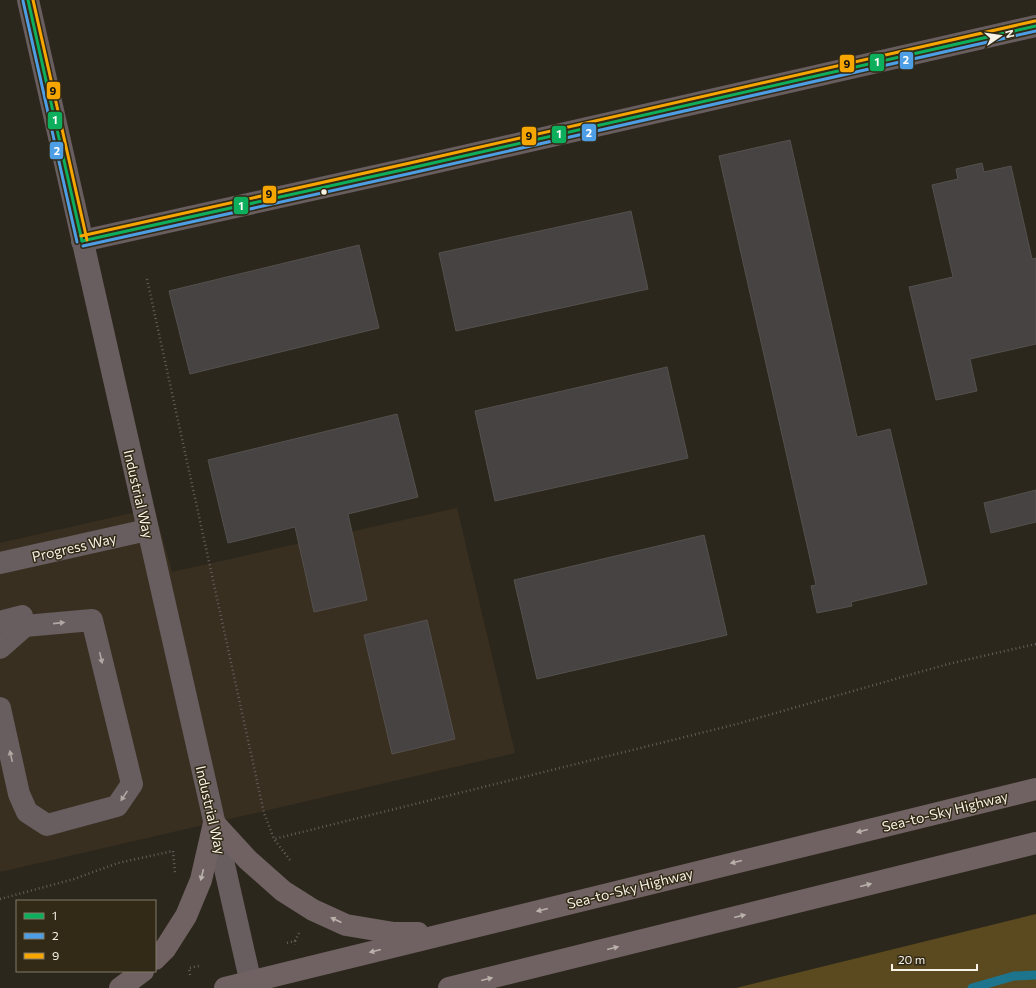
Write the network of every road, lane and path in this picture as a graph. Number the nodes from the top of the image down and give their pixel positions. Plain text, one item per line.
1 (28, 0) edge
2 (1036, 26) edge
3 (82, 241) junction
4 (147, 279) dead end
5 (148, 530) junction
6 (0, 563) edge
7 (22, 616) dead end
8 (0, 622) edge
9 (1036, 644) edge
10 (0, 648) edge
11 (0, 708) edge
12 (1036, 789) edge
13 (214, 823) junction
14 (274, 840) junction
15 (1036, 843) edge
16 (173, 851) dead end
17 (292, 862) dead end
18 (0, 899) edge
19 (299, 933) dead end
20 (444, 934) junction
21 (295, 941) dead end
22 (156, 958) edge
23 (199, 966) dead end
24 (142, 972) edge
25 (190, 975) dead end
26 (251, 985) edge
27 (120, 988) edge
28 (225, 988) edge
29 (451, 988) edge

1 - 3 street, Industrial Way
2 - 3 street
3 - 5 street, Industrial Way
4 - 14 path
5 - 6 street, Progress Way
5 - 13 street, Industrial Way
7 - 8 street
9 - 14 path
10 -> 11 street
12 -> 20 highway, Sea-to-Sky Highway
20 -> 13 highway
13 -> 22 highway
13 - 26 street, Industrial Way
14 - 17 path
29 -> 15 highway
16 - 18 path
19 - 21 path
20 -> 26 highway, Sea-to-Sky Highway
23 - 25 path
24 - 27 highway
26 - 28 highway, Sea-to-Sky Highway

